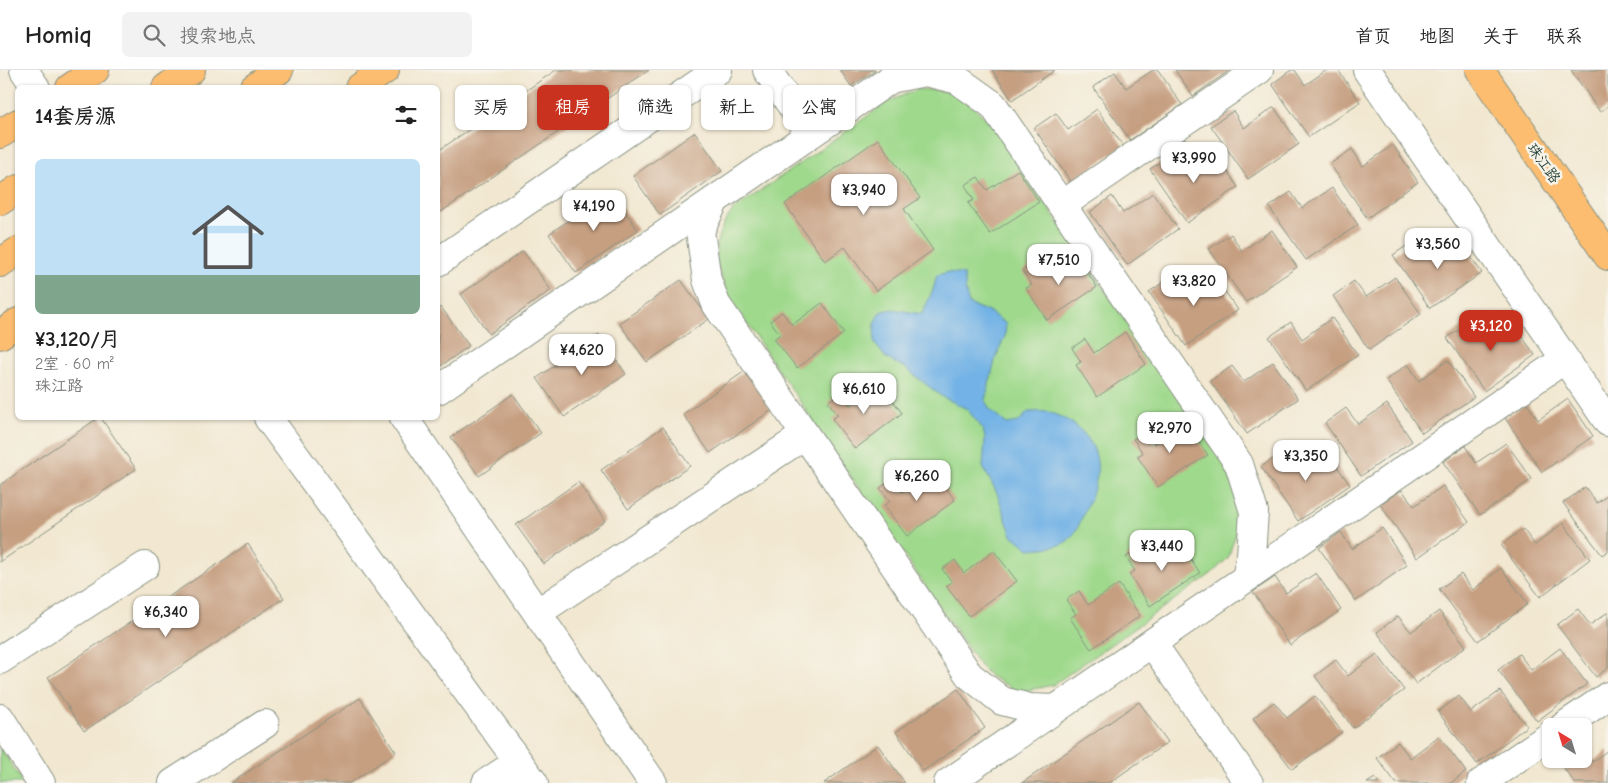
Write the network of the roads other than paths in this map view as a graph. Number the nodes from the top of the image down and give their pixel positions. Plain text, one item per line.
1 (24, 70) edge
2 (95, 70) edge
3 (192, 70) edge
4 (279, 70) edge
5 (385, 70) edge
6 (718, 70) edge
7 (767, 70) edge
8 (1259, 70) edge
9 (1367, 70) edge
10 (1480, 70) edge
11 (897, 75) edge
12 (34, 85) edge
13 (74, 85) edge
14 (170, 85) edge
15 (258, 85) edge
16 (363, 85) edge
17 (15, 125) edge
18 (0, 134) edge
19 (811, 134) junction
20 (15, 191) edge
21 (715, 200) junction
22 (0, 201) edge
23 (1062, 205) junction
24 (15, 253) edge
25 (1608, 256) edge
26 (440, 261) edge
27 (0, 263) edge
28 (15, 324) edge
29 (0, 334) edge
30 (1565, 360) junction
31 (440, 389) edge
32 (269, 420) edge
33 (405, 420) edge
34 (1608, 422) edge
35 (805, 435) junction
36 (145, 566) dead end
37 (1246, 578) junction
38 (537, 613) junction
39 (1152, 643) junction
40 (0, 660) edge
41 (1608, 696) edge
42 (1056, 709) junction
43 (0, 718) edge
44 (1576, 718) edge
45 (265, 724) dead end
46 (1542, 741) edge
47 (526, 772) edge
48 (41, 783) edge
49 (173, 783) edge
50 (486, 783) edge
51 (653, 783) edge
52 (948, 783) edge
53 (1249, 783) edge
54 (1481, 783) edge

1 - 12 street
2 - 13 main road
3 - 14 main road
4 - 15 main road
5 - 16 main road
6 - 26 street
7 - 19 street
8 - 23 street
9 - 30 street
10 - 25 main road, 珠江路
11 - 19 street
11 - 23 street
17 - 18 main road
19 - 21 street
20 - 22 main road
21 - 31 street
21 - 35 street
23 - 37 street
24 - 27 main road
28 - 29 main road
30 - 34 street
30 - 37 street
32 - 47 street
33 - 38 street
35 - 38 street
35 - 42 street
36 - 40 street
37 - 39 street
38 - 51 street
39 - 42 street
39 - 53 street
41 - 44 street
42 - 52 street
43 - 48 street
45 - 49 street
46 - 54 street
47 - 50 street

